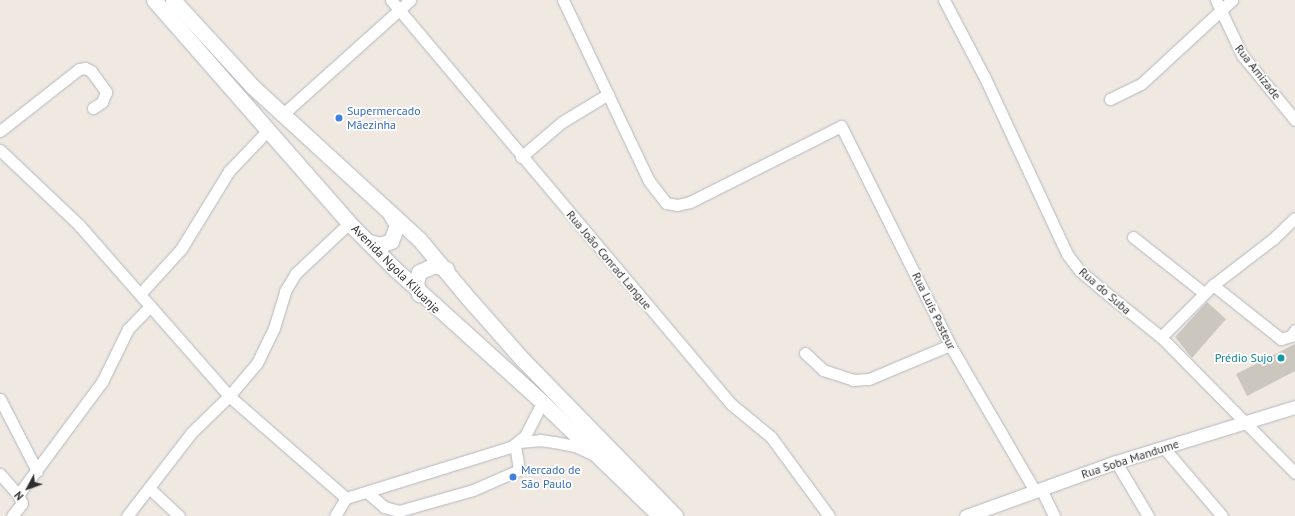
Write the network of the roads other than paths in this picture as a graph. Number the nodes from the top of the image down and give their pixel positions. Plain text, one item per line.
1 (154, 0) edge
2 (173, 0) edge
3 (391, 0) edge
4 (410, 0) edge
5 (563, 0) edge
6 (944, 0) edge
7 (1216, 0) edge
8 (1232, 0) edge
9 (399, 9) junction
10 (1222, 10) junction
11 (608, 94) junction
12 (1110, 98) dead end
13 (93, 108) dead end
14 (282, 115) junction
15 (1295, 120) edge
16 (270, 129) junction
17 (0, 131) edge
18 (0, 150) edge
19 (521, 157) junction
20 (391, 215) junction
21 (1295, 218) edge
22 (349, 223) junction
23 (1134, 237) dead end
24 (369, 242) junction
25 (446, 269) junction
26 (1213, 285) junction
27 (1204, 293) junction
28 (140, 294) junction
29 (419, 294) junction
30 (150, 306) junction
31 (1295, 330) edge
32 (1161, 337) junction
33 (950, 345) junction
34 (805, 353) dead end
35 (229, 396) junction
36 (0, 398) edge
37 (542, 402) junction
38 (1295, 407) edge
39 (1246, 423) junction
40 (517, 443) junction
41 (1164, 448) junction
42 (604, 461) junction
43 (1116, 462) junction
44 (37, 472) junction
45 (1295, 473) edge
46 (0, 474) edge
47 (148, 488) junction
48 (1038, 490) junction
49 (368, 492) junction
50 (18, 495) junction
51 (346, 498) junction
52 (12, 516) edge
53 (127, 516) edge
54 (179, 516) edge
55 (335, 516) edge
56 (660, 516) edge
57 (675, 516) edge
58 (829, 516) edge
59 (966, 516) edge
60 (1054, 516) edge
61 (1148, 516) edge
62 (1222, 516) edge

1 - 16 main road, Avenida Ngola Kiluanje
2 - 14 main road
3 - 9 street, Rua João Conrad Langue
4 - 9 street
5 - 11 street
6 - 32 street, Rua do Suba
7 - 10 street, Rua Amizade
8 - 10 street
9 - 14 street
9 - 19 street, Rua João Conrad Langue
10 - 12 street
10 - 15 street, Rua Amizade
11 - 19 street
11 - 33 street, Rua Luís Pasteur
13 - 17 street
14 - 20 main road
16 - 22 main road, Avenida Ngola Kiluanje
16 - 28 street
18 - 28 street
19 - 58 street, Rua João Conrad Langue
20 - 24 main road
20 - 25 main road
21 - 26 street
22 - 24 main road, Avenida Ngola Kiluanje
22 - 35 street
23 - 27 street
24 - 29 main road, Avenida Ngola Kiluanje
25 - 29 main road
25 - 57 main road
26 - 27 street
26 - 31 street
27 - 32 street
28 - 30 street
29 - 37 main road, Avenida Ngola Kiluanje
30 - 35 street
30 - 44 street
32 - 39 street, Rua do Suba
33 - 34 street
33 - 48 street, Rua Luís Pasteur
35 - 47 street
35 - 51 street
36 - 44 street
37 - 40 street
37 - 42 main road, Avenida Ngola Kiluanje
38 - 39 street, Rua Soba Mandume
39 - 41 street, Rua Soba Mandume
39 - 45 street, Rua do Suba
40 - 42 street
40 - 49 street
40 - 49 street
41 - 43 street, Rua Soba Mandume
41 - 62 street
42 - 56 main road, Avenida Ngola Kiluanje
43 - 48 street, Rua Soba Mandume
43 - 61 street
44 - 50 street
46 - 50 street
47 - 53 street
47 - 54 street
48 - 59 street, Rua Soba Mandume
48 - 60 street, Rua Luís Pasteur
49 - 51 street
50 - 52 street
51 - 55 street

